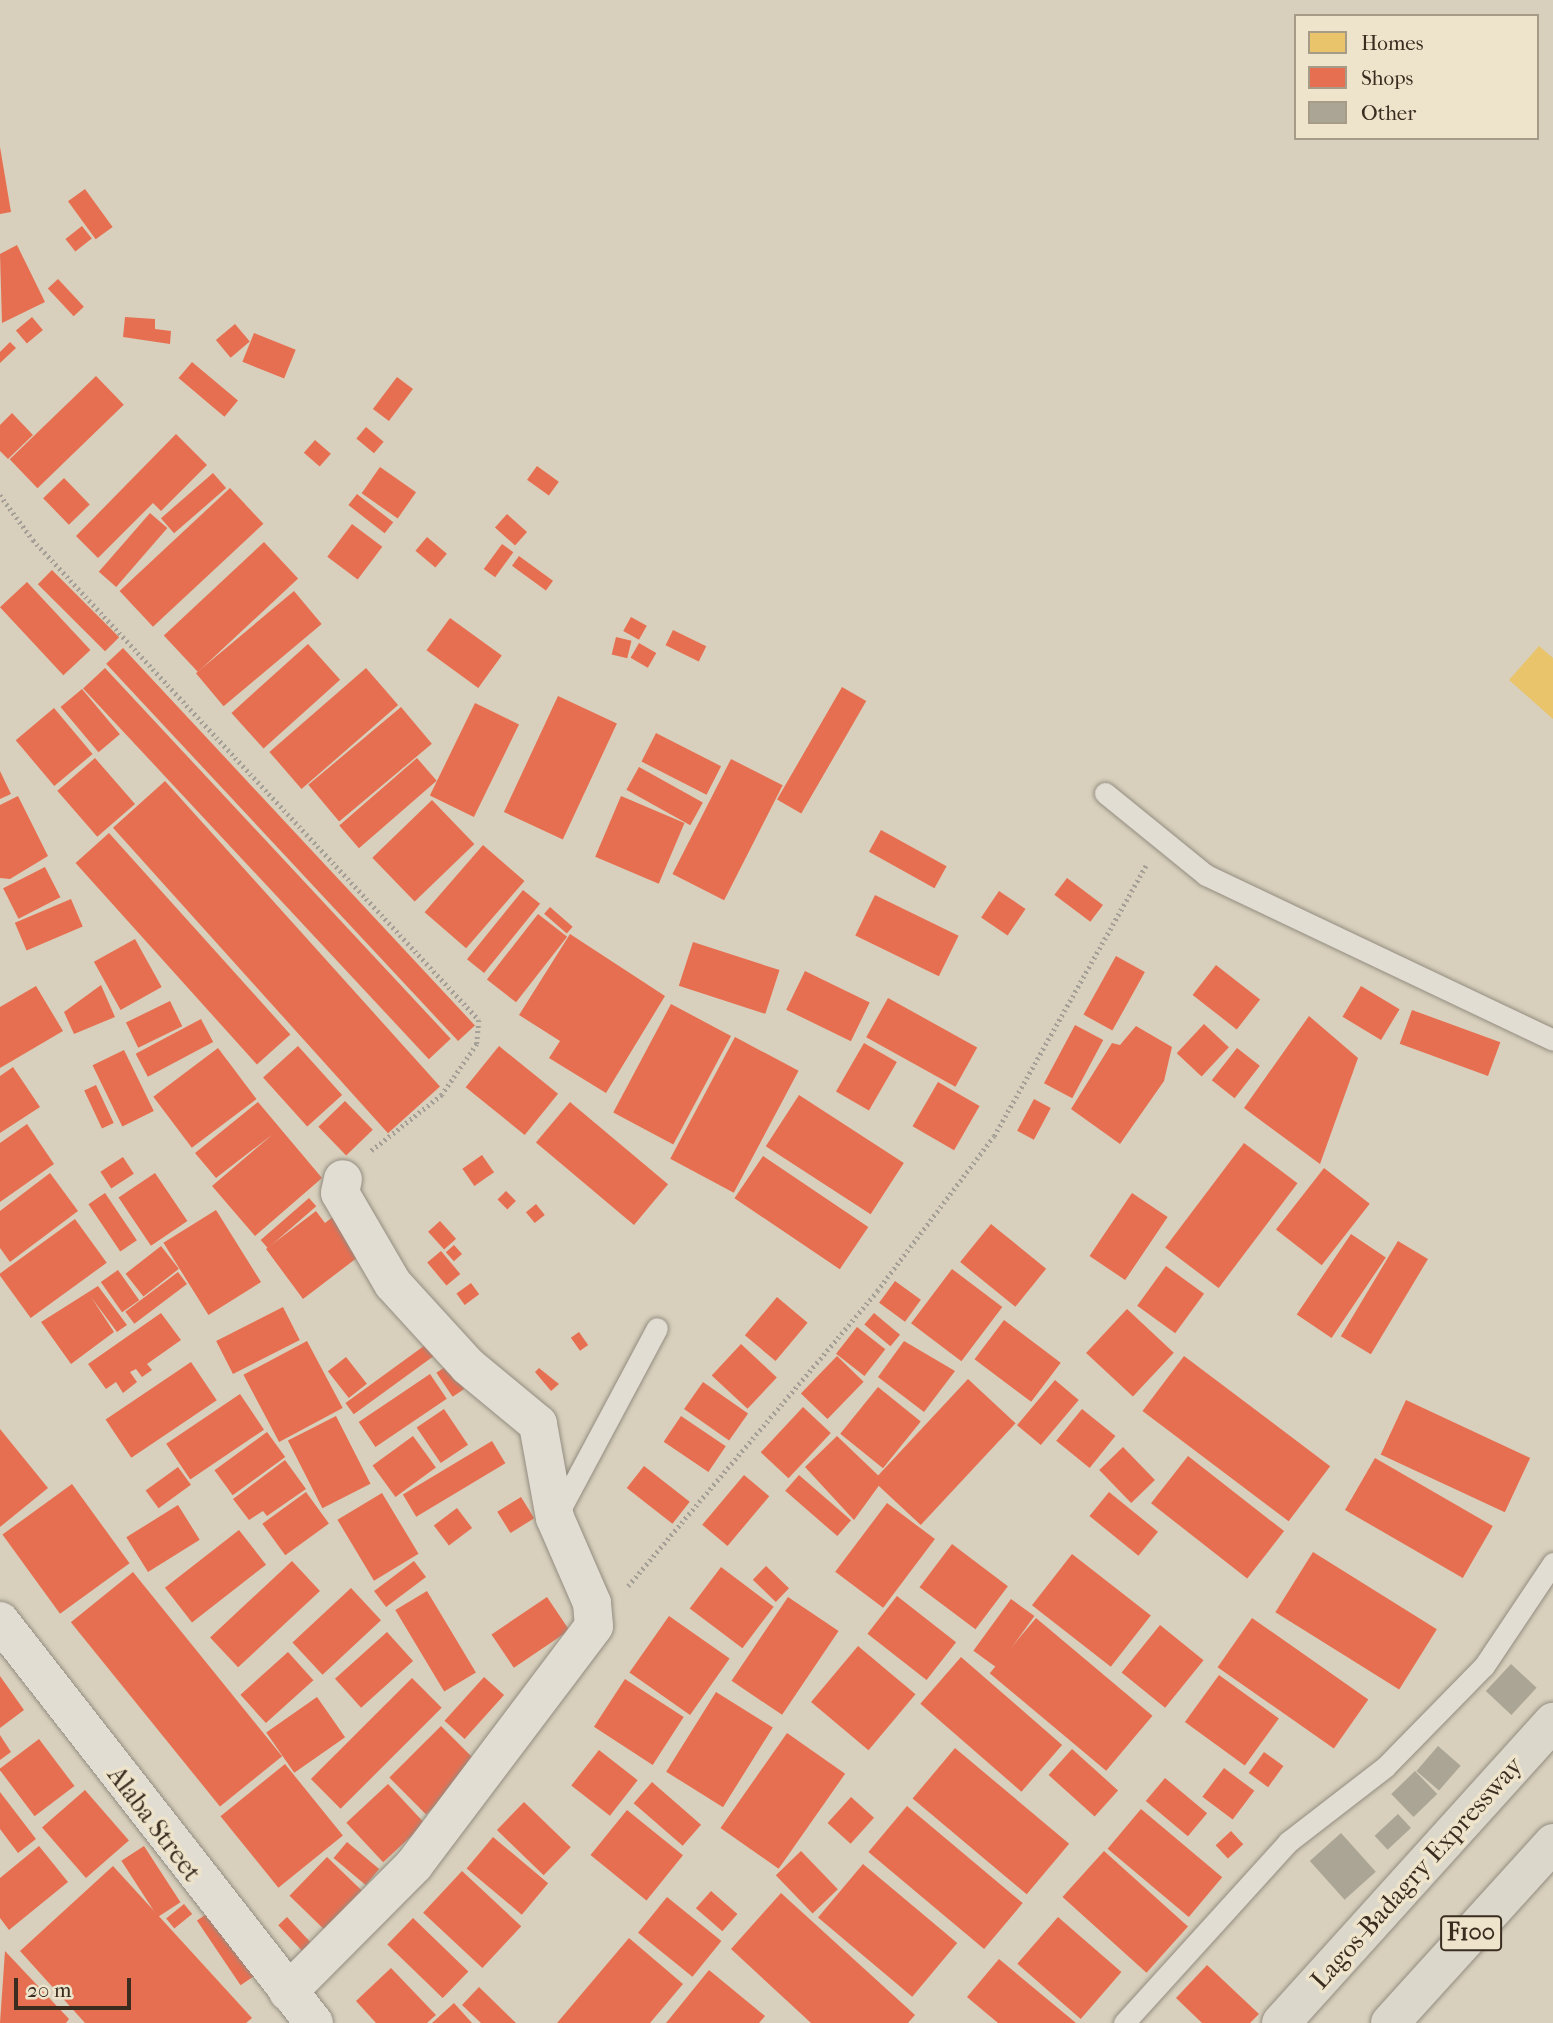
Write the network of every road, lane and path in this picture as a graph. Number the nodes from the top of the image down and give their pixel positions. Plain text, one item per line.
1 (0, 495) edge
2 (1105, 793) dead end
3 (1161, 838) junction
4 (1553, 1040) edge
5 (343, 1179) joint
6 (657, 1328) dead end
7 (555, 1518) junction
8 (1553, 1563) edge
9 (0, 1621) edge
10 (594, 1626) junction
11 (1553, 1722) edge
12 (1553, 1843) edge
13 (288, 1992) junction
14 (314, 2023) edge
15 (1124, 2023) edge
16 (1281, 2023) edge
17 (1390, 2023) edge

1 - 5 path
2 - 3 lane
3 - 4 lane
3 - 10 path
5 - 7 street
6 - 7 lane
7 - 10 street
8 - 15 lane
9 - 13 street, Alaba Street
10 - 13 street
11 - 16 main road, Lagos-Badagry Expressway
12 - 17 main road, F100
13 - 14 street, Alaba Street

